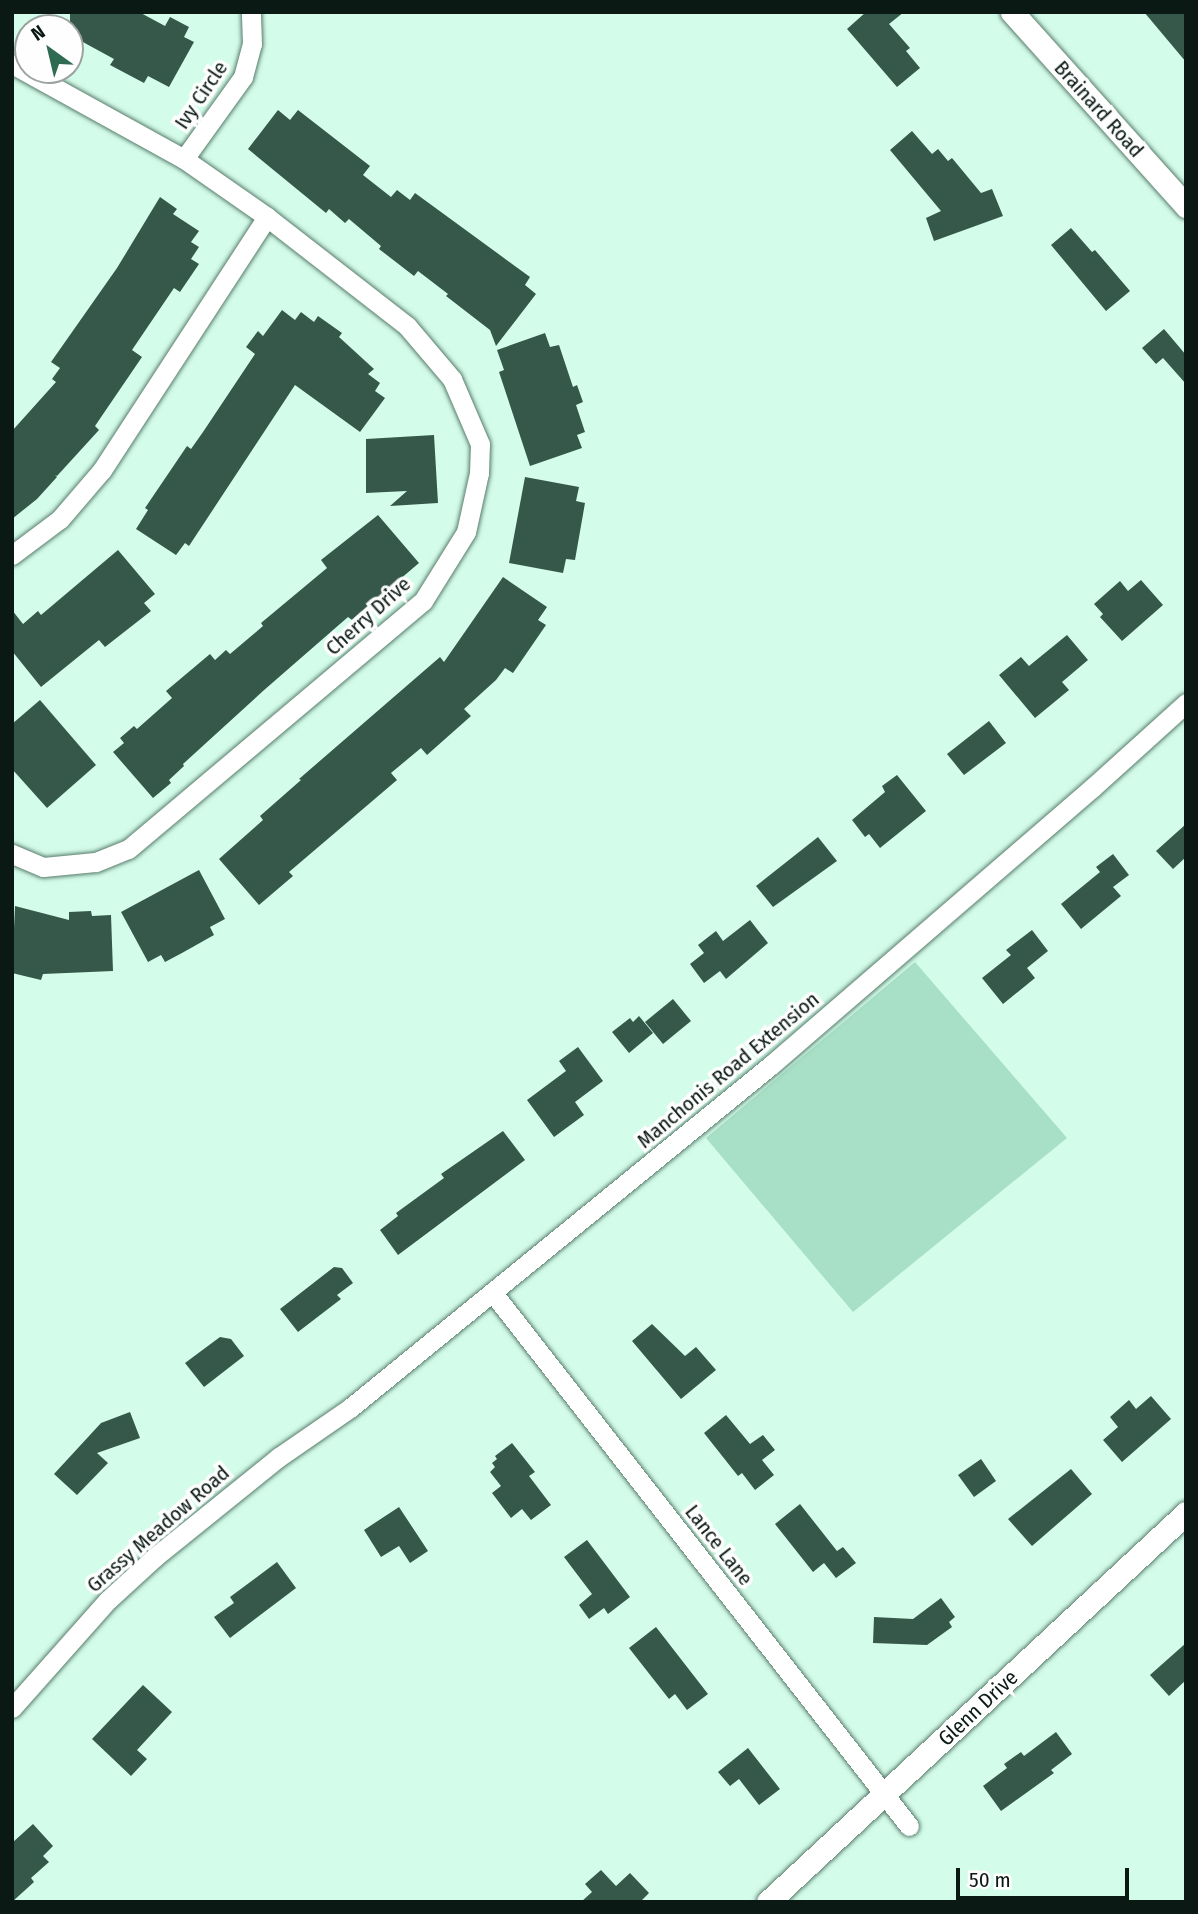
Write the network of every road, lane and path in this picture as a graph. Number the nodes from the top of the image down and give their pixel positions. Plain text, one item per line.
1 (251, 12) edge
2 (1012, 12) edge
3 (12, 64) edge
4 (184, 159) junction
5 (1186, 205) edge
6 (268, 217) junction
7 (12, 555) edge
8 (1186, 703) edge
9 (12, 854) edge
10 (493, 1293) junction
11 (285, 1454) joint
12 (1186, 1513) edge
13 (12, 1708) edge
14 (885, 1795) junction
15 (909, 1826) dead end
16 (768, 1902) edge

1 - 4 street, Ivy Circle
2 - 5 street, Brainard Road
3 - 4 street, Cherry Drive
4 - 6 street, Cherry Drive
6 - 7 street
6 - 9 street, Cherry Drive
8 - 10 street, Manchonis Road Extension
10 - 11 street, Manchonis Road Extension
10 - 14 street, Lance Lane
11 - 13 street, Grassy Meadow Road
12 - 14 street, Glenn Drive
14 - 15 street, Lance Lane
14 - 16 street, Glenn Drive

